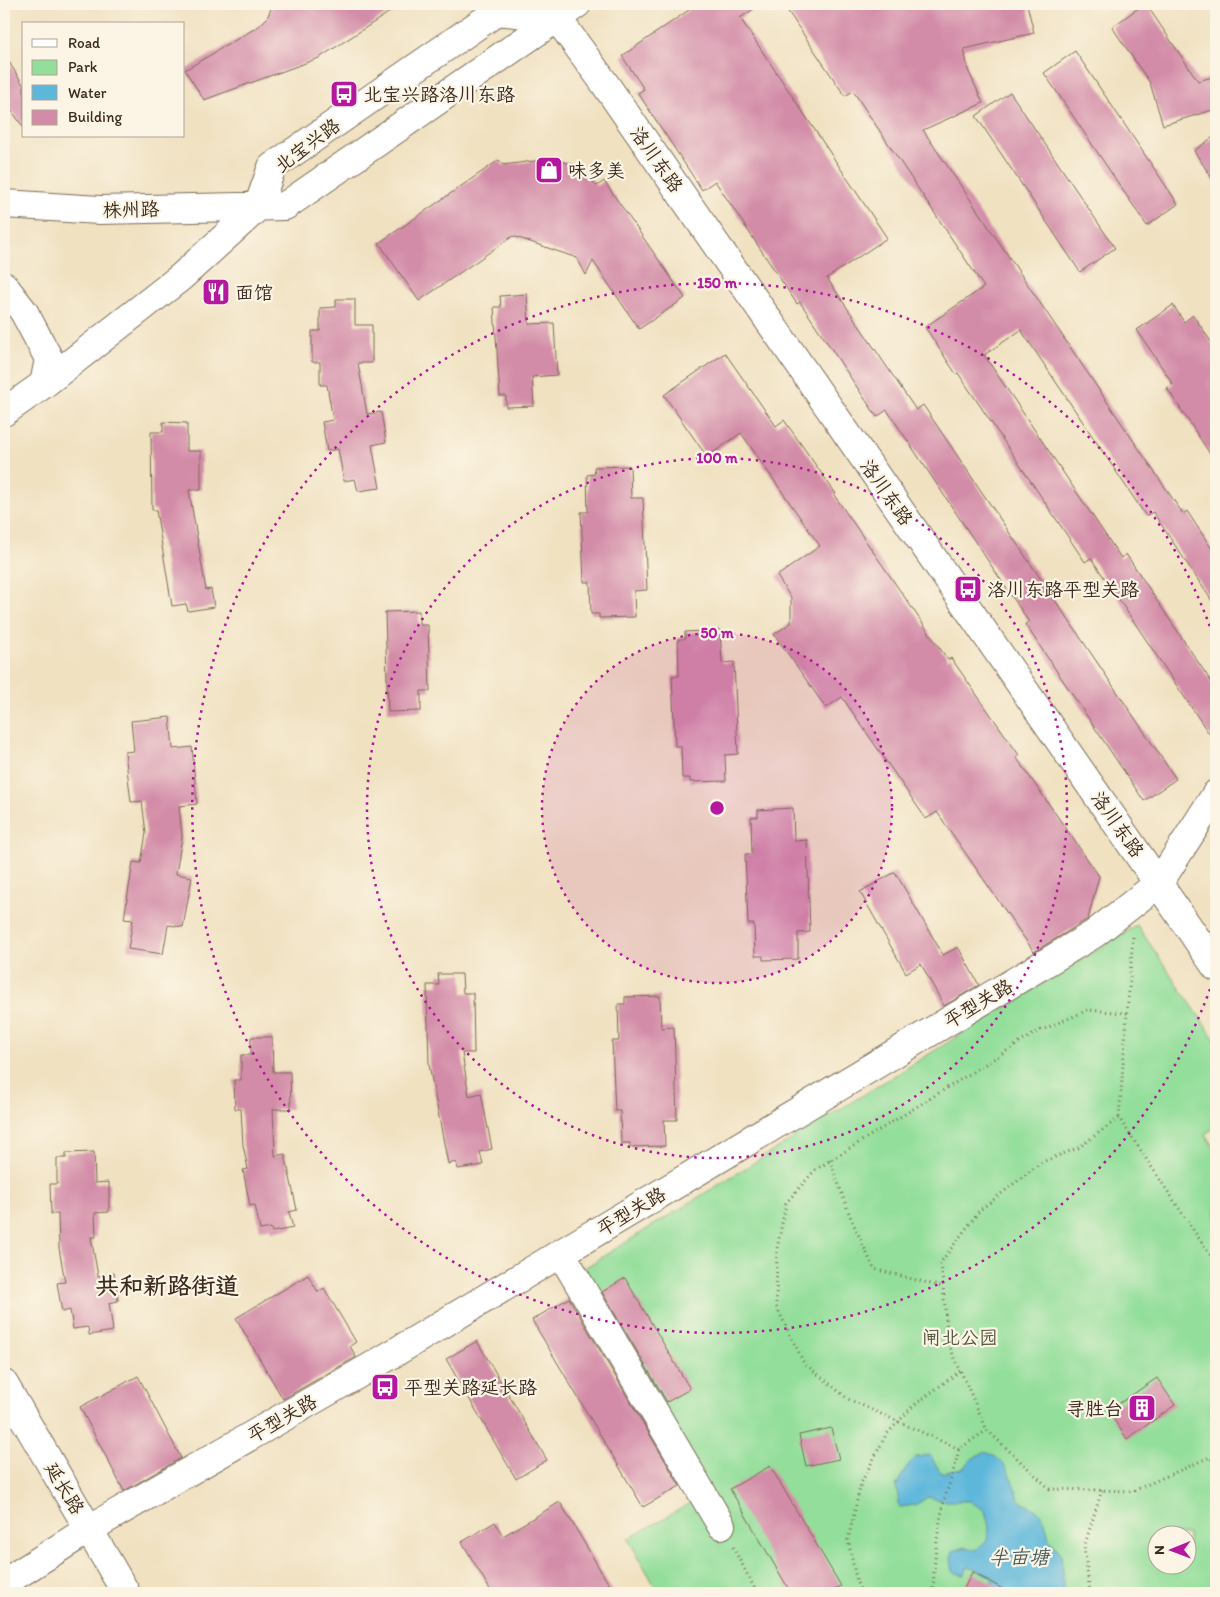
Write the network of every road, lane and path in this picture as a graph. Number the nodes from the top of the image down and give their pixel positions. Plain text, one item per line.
1 (559, 8) edge
2 (4, 204) edge
3 (258, 208) junction
4 (4, 286) edge
5 (44, 384) junction
6 (4, 412) edge
7 (1216, 794) edge
8 (1159, 883) junction
9 (1136, 901) junction
10 (1216, 967) edge
11 (1127, 1013) junction
12 (1119, 1118) junction
13 (830, 1160) junction
14 (561, 1253) junction
15 (1216, 1264) edge
16 (943, 1288) junction
17 (960, 1372) junction
18 (4, 1384) edge
19 (899, 1421) junction
20 (987, 1430) junction
21 (959, 1449) junction
22 (1216, 1466) edge
23 (1102, 1490) junction
24 (721, 1525) joint
25 (89, 1529) junction
26 (4, 1583) edge
27 (126, 1593) edge
28 (757, 1593) edge
29 (862, 1593) edge
30 (933, 1593) edge
31 (1090, 1593) edge

1 - 3 street, 北宝兴路
1 - 3 street, 北宝兴路
1 - 8 street, 洛川东路
2 - 3 street, 株州路
3 - 5 street, 北宝兴路
4 - 5 street
5 - 6 street, 北宝兴路
7 - 8 street, 平型关路
8 - 9 street, 平型关路
8 - 10 street, 洛川东路
9 - 11 path
9 - 14 street, 平型关路
11 - 12 path
11 - 13 path
12 - 15 path
12 - 16 path
13 - 16 path
13 - 19 path
14 - 24 street
14 - 25 street, 平型关路
16 - 17 path
17 - 19 path
17 - 20 path
18 - 25 street, 延长路
19 - 21 path
19 - 29 path
20 - 21 path
20 - 23 path
21 - 30 path
22 - 23 path
23 - 31 path
24 - 28 path
25 - 26 street, 平型关路
25 - 27 street, 延长路

